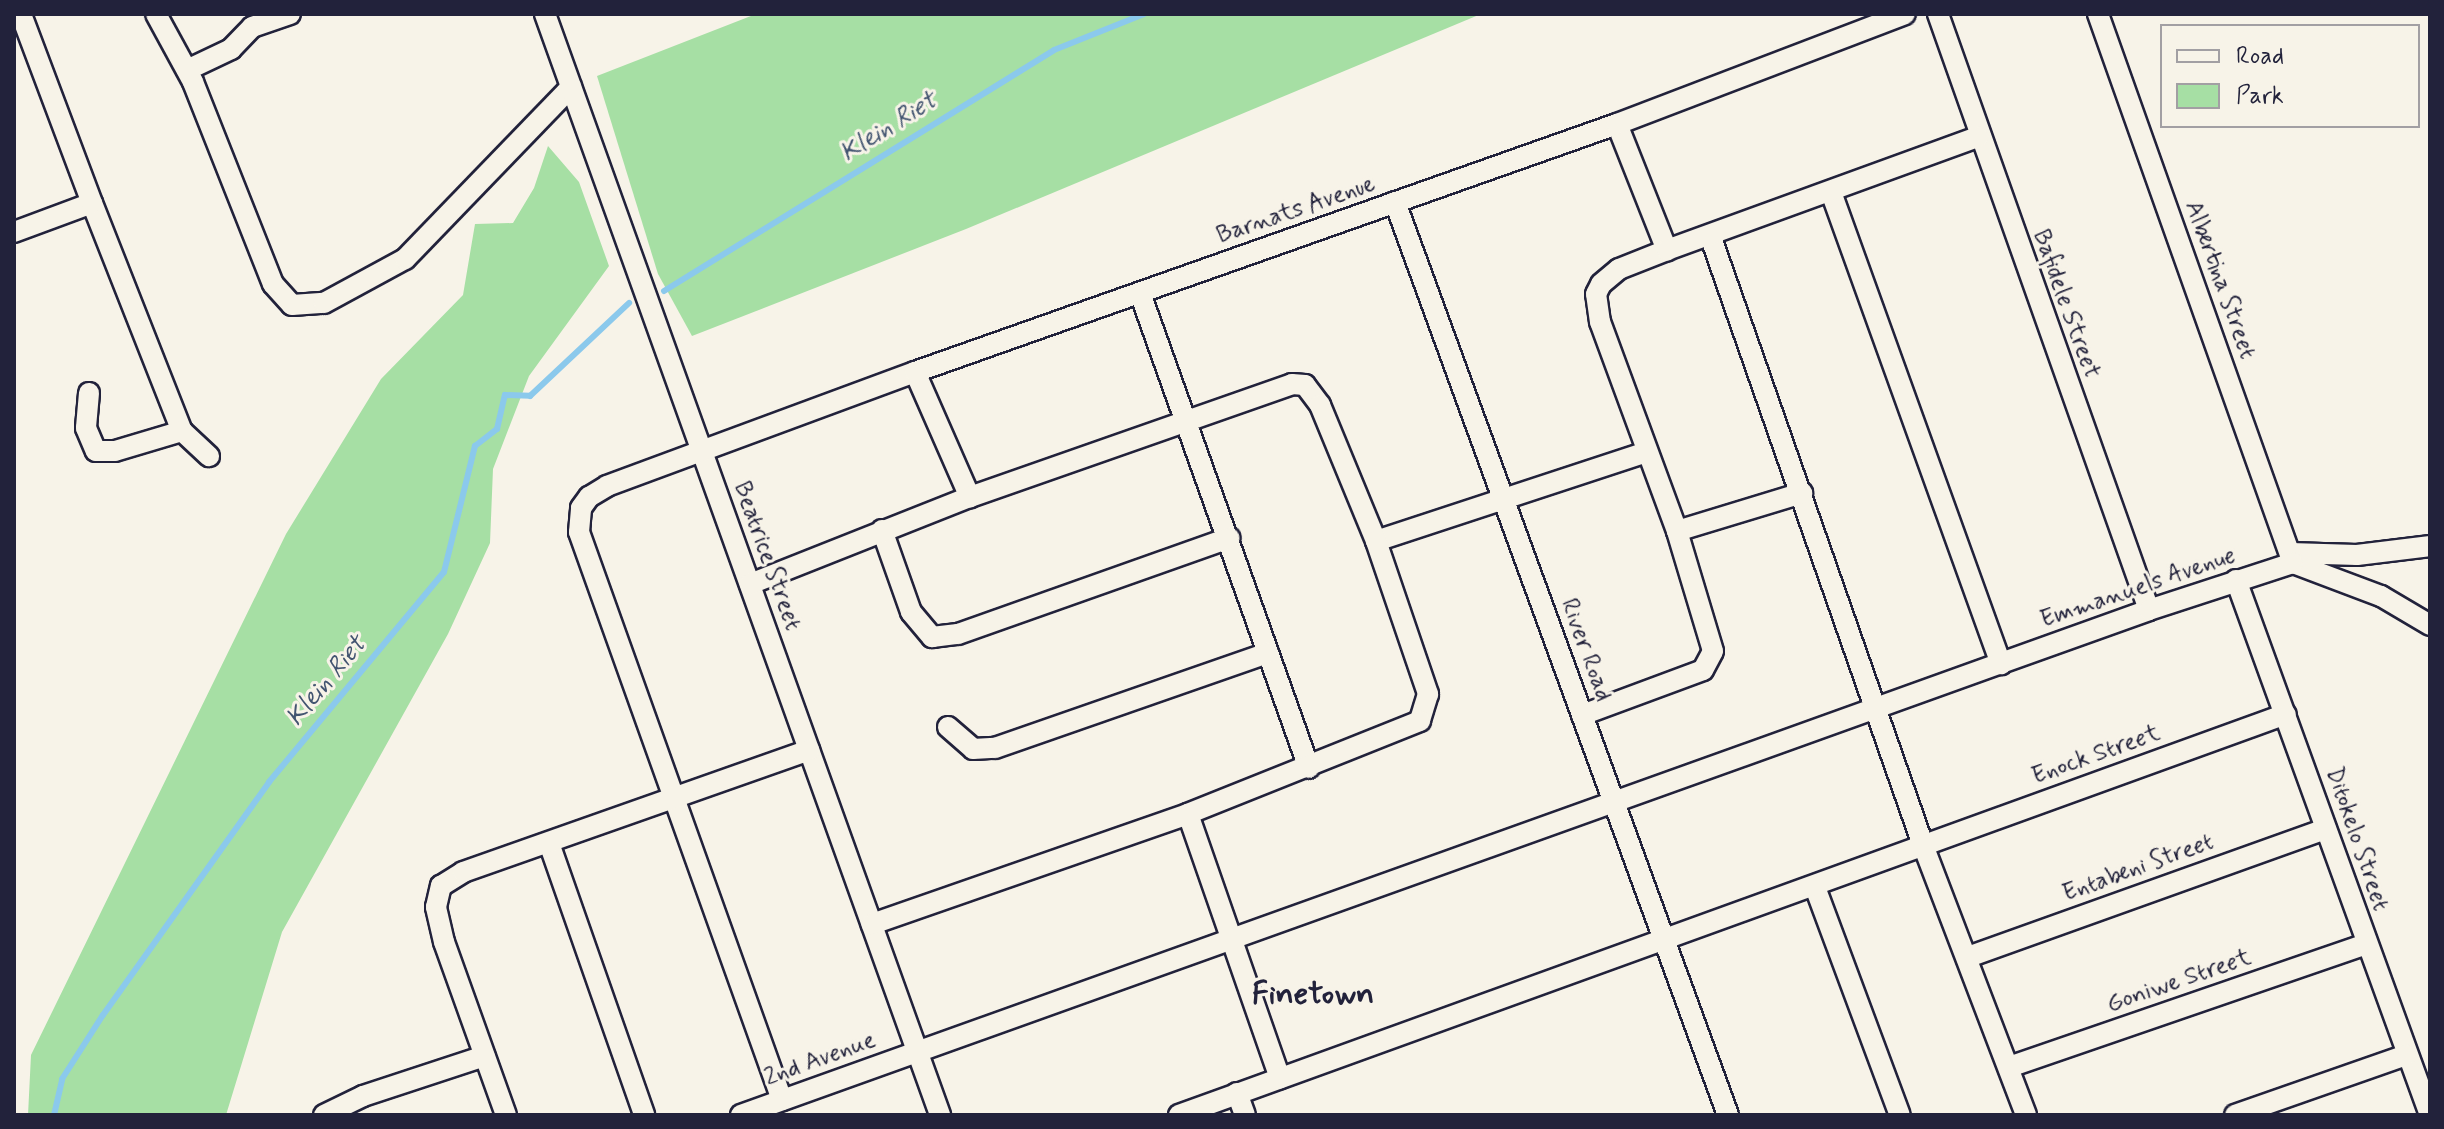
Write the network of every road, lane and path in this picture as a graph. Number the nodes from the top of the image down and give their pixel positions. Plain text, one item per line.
1 (21, 14) edge
2 (156, 14) edge
3 (290, 14) edge
4 (545, 14) edge
5 (1905, 14) edge
6 (1938, 14) edge
7 (2098, 14) edge
8 (187, 70) junction
9 (571, 87) junction
10 (1617, 124) junction
11 (1978, 137) junction
12 (1831, 192) junction
13 (1395, 202) junction
14 (92, 203) junction
15 (14, 232) edge
16 (1710, 235) junction
17 (1667, 250) junction
18 (1140, 293) junction
19 (915, 372) junction
20 (89, 393) dead end
21 (1186, 420) junction
22 (182, 431) junction
23 (1647, 452) junction
24 (703, 453) junction
25 (209, 456) dead end
26 (1802, 493) junction
27 (970, 497) junction
28 (1504, 500) junction
29 (882, 530) junction
30 (1677, 531) junction
31 (1229, 538) junction
32 (1376, 541) junction
33 (2430, 546) edge
34 (2292, 558) junction
35 (2236, 580) junction
36 (750, 584) junction
37 (2149, 610) junction
38 (2430, 625) edge
39 (1268, 653) junction
40 (2001, 664) junction
41 (1878, 708) junction
42 (2286, 714) junction
43 (1582, 715) junction
44 (948, 727) dead end
45 (809, 750) junction
46 (1309, 768) junction
47 (672, 799) junction
48 (1614, 802) junction
49 (1188, 814) junction
50 (2326, 829) junction
51 (549, 843) junction
52 (1923, 845) junction
53 (1815, 887) junction
54 (872, 924) junction
55 (1233, 938) junction
56 (1664, 940) junction
57 (2366, 944) junction
58 (1968, 957) junction
59 (917, 1051) junction
60 (2406, 1055) junction
61 (485, 1056) junction
62 (2009, 1067) junction
63 (1280, 1078) junction
64 (1237, 1093) junction
65 (782, 1100) junction
66 (324, 1115) edge
67 (506, 1115) edge
68 (644, 1115) edge
69 (741, 1115) edge
70 (940, 1115) edge
71 (1179, 1115) edge
72 (1245, 1115) edge
73 (1728, 1115) edge
74 (1900, 1115) edge
75 (2026, 1115) edge
76 (2235, 1115) edge
77 (2430, 1115) edge

1 - 14 street
2 - 8 street
3 - 8 street
4 - 9 street, Beatrice Street
5 - 10 street, Barnats Avenue
6 - 11 street, Bafidele Street
7 - 34 street, Albertina Street
8 - 9 street
9 - 24 street, Beatrice Street
10 - 13 street, Barnats Avenue
10 - 17 street
11 - 12 street
11 - 37 street, Bafidele Street
12 - 16 street
12 - 40 street
13 - 18 street, Barnats Avenue
13 - 28 street, River Road
14 - 15 street
14 - 22 street
16 - 17 street
16 - 26 street
17 - 23 street
18 - 19 street, Barnats Avenue
18 - 21 street
19 - 24 street, Barnats Avenue
19 - 27 street
20 - 22 street
21 - 27 street
21 - 31 street
21 - 32 street
22 - 25 street
23 - 28 street
23 - 30 street
24 - 36 street, Beatrice Street
24 - 47 street, Barnats Avenue
26 - 30 street
26 - 41 street
27 - 29 street
28 - 32 street
28 - 43 street, River Road
29 - 31 street
29 - 36 street
30 - 43 street
31 - 39 street
32 - 46 street
33 - 34 street, Emmanuels Avenue
34 - 35 street, Emmanuels Avenue
34 - 38 street
35 - 37 street, Emmanuels Avenue
35 - 42 street, Ditokelo Street
36 - 45 street, Beatrice Street
37 - 40 street, Emmanuels Avenue
39 - 44 street
39 - 46 street
40 - 41 street, Emmanuels Avenue
41 - 48 street, Emmanuels Avenue
41 - 52 street
42 - 50 street, Ditokelo Street
42 - 52 street, Enock Street
43 - 48 street, River Road
45 - 47 street
45 - 54 street, Beatrice Street
46 - 49 street
47 - 51 street
47 - 65 street, Barnats Avenue
48 - 55 street, 2nd Avenue
48 - 56 street, River Road
49 - 54 street
49 - 55 street
50 - 57 street, Ditokelo Street
50 - 58 street, Entabeni Street
51 - 61 street
51 - 68 street
52 - 53 street, Enock Street
52 - 58 street
53 - 56 street, Enock Street
53 - 74 street
54 - 59 street, Beatrice Street
55 - 59 street, 2nd Avenue
55 - 63 street
56 - 63 street, Enock Street
56 - 73 street, River Road
57 - 60 street, Ditokelo Street
57 - 62 street, Goniwe Street
58 - 62 street
59 - 65 street, 2nd Avenue
59 - 70 street, Beatrice Street
60 - 76 street
60 - 77 street, Ditokelo Street
61 - 66 street
61 - 67 street
62 - 75 street
63 - 64 street, Enock Street
64 - 71 street, Enock Street
64 - 72 street
65 - 69 street, 2nd Avenue

